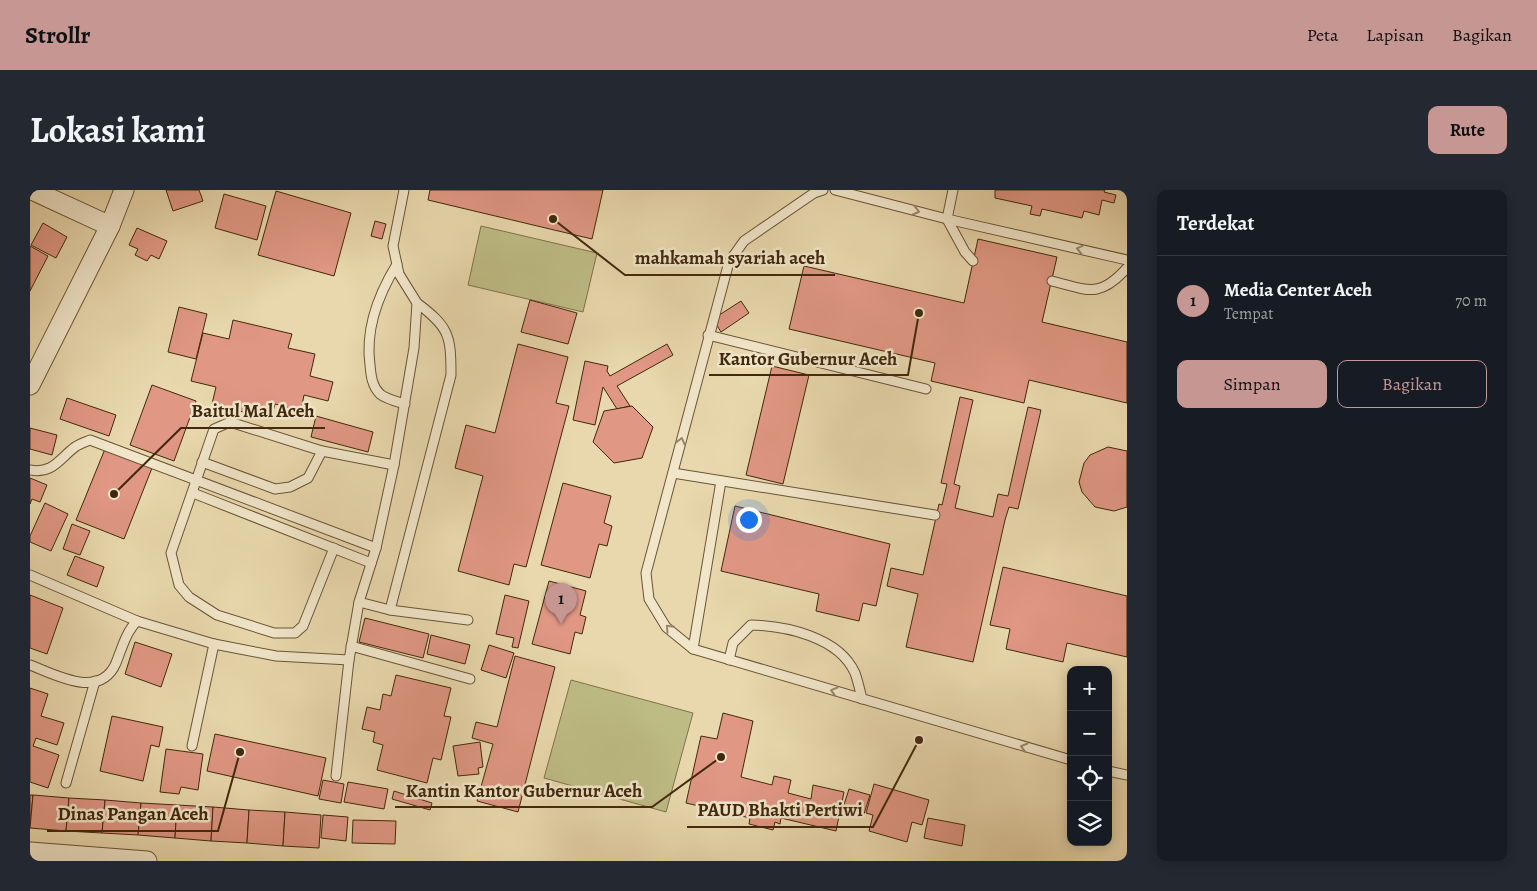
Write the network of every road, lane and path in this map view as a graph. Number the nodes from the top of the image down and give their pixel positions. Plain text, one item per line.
1 (32, 190) edge
2 (124, 190) edge
3 (404, 190) edge
4 (824, 190) edge
5 (835, 190) edge
6 (954, 190) edge
7 (947, 219) junction
8 (110, 226) junction
9 (1127, 260) edge
10 (973, 261) dead end
11 (397, 264) junction
12 (1127, 268) edge
13 (1052, 281) dead end
14 (417, 302) junction
15 (708, 336) junction
16 (30, 385) edge
17 (926, 389) dead end
18 (405, 404) junction
19 (322, 451) junction
20 (202, 462) junction
21 (394, 465) junction
22 (30, 470) edge
23 (672, 473) junction
24 (197, 480) junction
25 (721, 480) junction
26 (193, 493) junction
27 (935, 515) dead end
28 (334, 548) junction
29 (376, 548) junction
30 (371, 563) junction
31 (30, 575) edge
32 (359, 602) junction
33 (390, 610) junction
34 (468, 620) dead end
35 (137, 621) junction
36 (214, 644) junction
37 (351, 646) junction
38 (693, 649) junction
39 (349, 660) junction
40 (729, 660) junction
41 (30, 664) edge
42 (470, 679) dead end
43 (95, 682) junction
44 (862, 699) junction
45 (192, 746) dead end
46 (1067, 759) edge
47 (1112, 772) edge
48 (1127, 775) edge
49 (336, 776) dead end
50 (66, 783) dead end
51 (30, 852) edge
52 (147, 861) edge

1 - 8 street
2 - 8 street
3 - 11 lane
4 - 15 lane
5 -> 7 lane
6 - 7 lane
9 -> 7 lane
7 - 10 lane
8 - 16 street
11 - 14 lane
11 - 18 lane
12 - 13 lane
14 - 18 lane
14 - 33 lane
15 - 17 lane
23 -> 15 lane
18 - 21 lane
19 - 20 lane
19 - 20 lane
19 - 21 lane
20 - 24 lane
21 - 29 lane
22 - 24 lane
23 - 25 lane
38 -> 23 lane
24 - 26 lane
24 - 29 lane
25 - 27 lane
25 - 38 lane
26 - 28 lane
26 - 28 lane
28 - 30 lane
29 - 30 lane
30 - 32 lane
31 - 35 lane
32 - 33 lane
32 - 37 lane
33 - 34 lane
35 - 36 lane
35 - 43 lane
36 - 39 lane
36 - 45 lane
37 - 39 lane
37 - 42 lane
38 - 40 lane
39 - 49 lane
44 -> 40 lane
40 - 44 lane
41 - 43 lane
43 - 50 lane
46 -> 44 lane
47 - 48 lane
51 - 52 street

